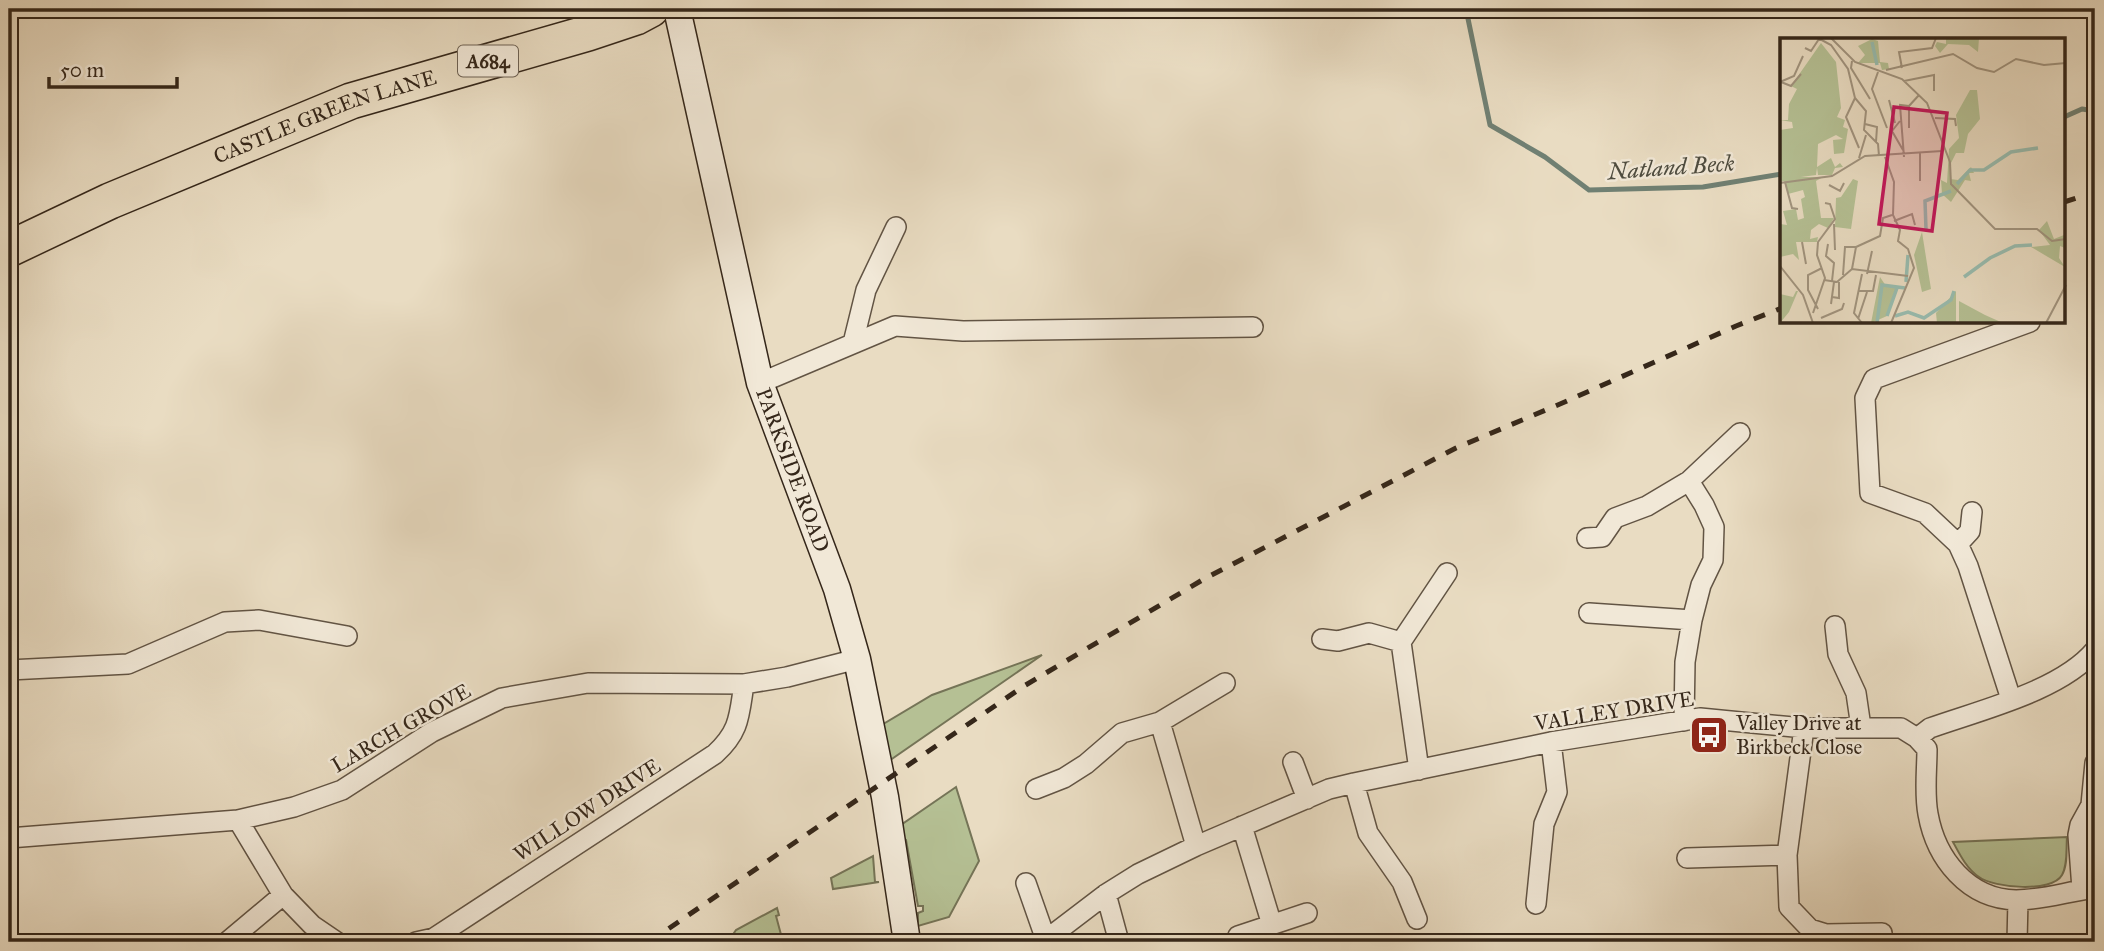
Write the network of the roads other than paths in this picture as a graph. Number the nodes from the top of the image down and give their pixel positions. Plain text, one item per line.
1 (651, 9) edge
2 (677, 9) edge
3 (895, 227) dead end
4 (9, 249) edge
5 (2025, 324) edge
6 (1253, 327) dead end
7 (853, 344) junction
8 (760, 383) junction
9 (1740, 433) dead end
10 (1689, 481) junction
11 (1972, 512) dead end
12 (1587, 538) dead end
13 (1958, 544) junction
14 (1447, 573) dead end
15 (1590, 613) dead end
16 (1692, 620) junction
17 (1835, 626) dead end
18 (347, 636) dead end
19 (1322, 639) dead end
20 (1401, 642) junction
21 (2095, 650) edge
22 (858, 659) junction
23 (9, 670) edge
24 (744, 684) junction
25 (1225, 684) dead end
26 (2011, 699) junction
27 (1684, 721) junction
28 (1160, 722) junction
29 (1861, 727) junction
30 (1804, 728) junction
31 (1917, 738) junction
32 (1551, 742) junction
33 (2090, 761) edge
34 (1293, 762) dead end
35 (1419, 770) junction
36 (1354, 783) junction
37 (1036, 789) dead end
38 (1307, 799) junction
39 (238, 820) junction
40 (1242, 826) junction
41 (9, 838) edge
42 (1196, 846) junction
43 (1787, 855) junction
44 (1686, 858) dead end
45 (1026, 883) dead end
46 (2089, 889) edge
47 (1105, 894) junction
48 (284, 895) junction
49 (2018, 900) junction
50 (1536, 904) dead end
51 (1307, 914) dead end
52 (1417, 919) dead end
53 (1272, 925) junction
54 (1882, 933) dead end
55 (906, 936) edge
56 (1238, 936) dead end
57 (1045, 941) edge
58 (227, 942) edge
59 (337, 942) edge
60 (416, 942) edge
61 (1119, 942) edge
62 (2017, 942) edge

1 - 4 highway, CASTLE GREEN LANE / A684
2 - 8 street, PARKSIDE ROAD
3 - 7 street
5 - 13 street
6 - 7 street
7 - 8 street
8 - 22 street, PARKSIDE ROAD
9 - 10 street
10 - 12 street
10 - 16 street
11 - 13 street
13 - 26 street
14 - 20 street
15 - 16 street
16 - 27 street
17 - 29 street
18 - 23 street
19 - 20 street
20 - 35 street
21 - 26 street
22 - 24 street, LARCH GROVE
22 - 55 street, PARKSIDE ROAD
24 - 39 street, LARCH GROVE
24 - 60 street, WILLOW DRIVE
25 - 28 street
26 - 31 street
27 - 30 street, VALLEY DRIVE
27 - 32 street, VALLEY DRIVE
28 - 37 street
28 - 42 street
29 - 30 street, VALLEY DRIVE
29 - 31 street, VALLEY DRIVE
30 - 43 street
31 - 49 street
32 - 35 street, VALLEY DRIVE
32 - 50 street
33 - 46 street
34 - 38 street
35 - 36 street, VALLEY DRIVE
36 - 38 street, VALLEY DRIVE
36 - 52 street
38 - 40 street, VALLEY DRIVE
39 - 41 street, LARCH GROVE
39 - 48 street
40 - 42 street, VALLEY DRIVE
40 - 53 street
42 - 47 street, VALLEY DRIVE
43 - 44 street
43 - 54 street
45 - 57 street, VALLEY DRIVE
46 - 49 street
47 - 57 street, VALLEY DRIVE
47 - 61 street
48 - 58 street
48 - 59 street
49 - 62 street
51 - 53 street
53 - 56 street

